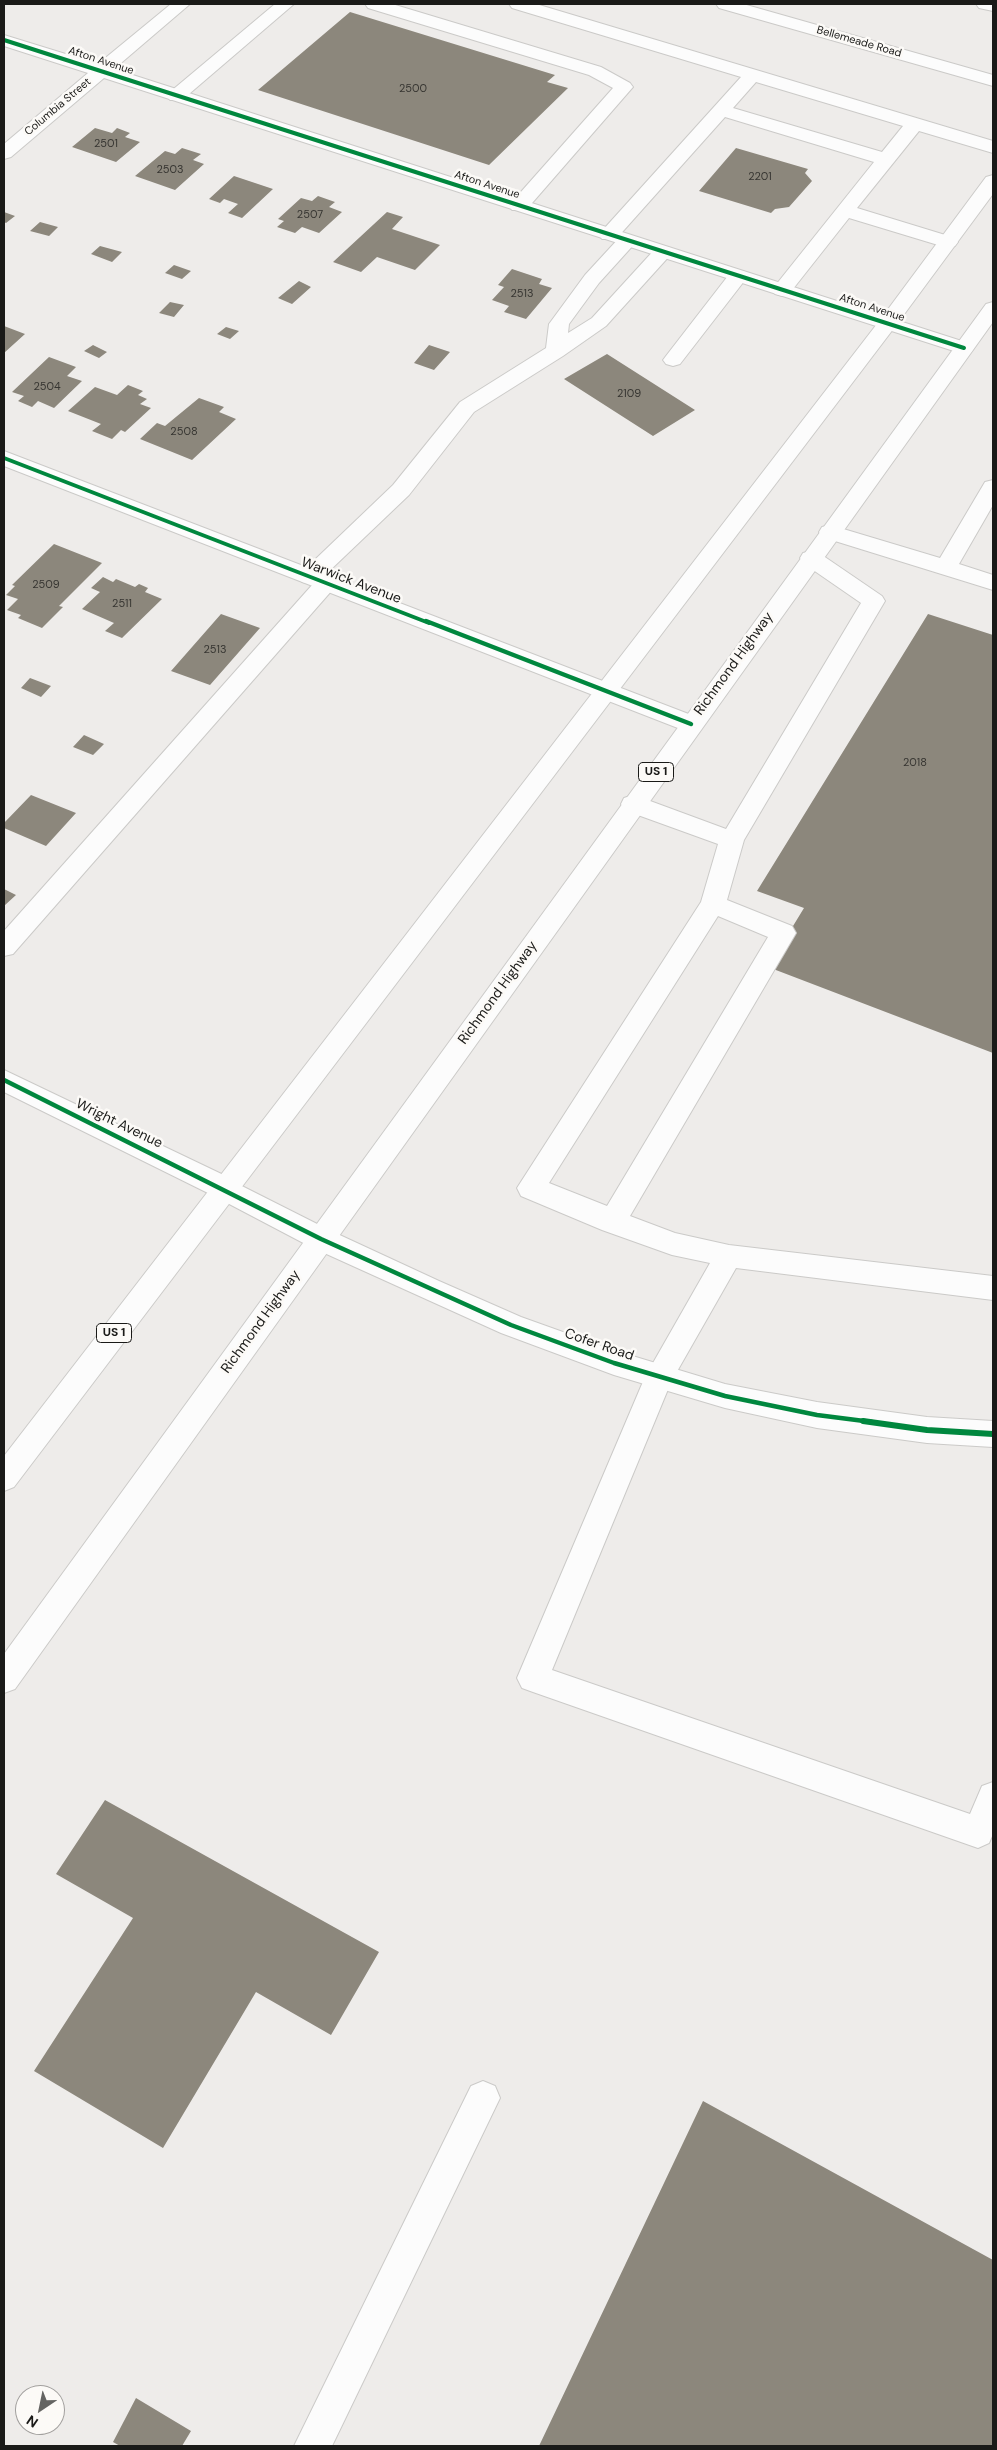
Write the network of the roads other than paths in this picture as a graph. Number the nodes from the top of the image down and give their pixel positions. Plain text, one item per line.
1 (181, 4) edge
2 (285, 4) edge
3 (374, 4) edge
4 (518, 4) edge
5 (725, 4) edge
6 (985, 4) edge
7 (993, 6) edge
8 (4, 40) edge
9 (101, 72) junction
10 (752, 74) junction
11 (993, 81) edge
12 (176, 96) junction
13 (721, 110) junction
14 (915, 123) junction
15 (993, 147) edge
16 (4, 153) edge
17 (886, 159) junction
18 (993, 181) edge
19 (519, 206) junction
20 (845, 211) junction
21 (618, 238) junction
22 (948, 242) junction
23 (663, 252) junction
24 (738, 276) junction
25 (782, 290) junction
26 (993, 308) edge
27 (887, 324) junction
28 (964, 348) junction
29 (556, 352) junction
30 (673, 360) dead end
31 (4, 458) edge
32 (993, 487) edge
33 (830, 532) junction
34 (811, 558) junction
35 (946, 567) junction
36 (318, 580) junction
37 (993, 583) edge
38 (605, 691) junction
39 (691, 724) junction
40 (633, 804) junction
41 (732, 840) junction
42 (713, 904) junction
43 (4, 946) edge
44 (4, 1080) edge
45 (224, 1188) junction
46 (612, 1222) junction
47 (322, 1238) junction
48 (729, 1256) junction
49 (993, 1288) edge
50 (659, 1376) junction
51 (993, 1434) edge
52 (4, 1478) edge
53 (4, 1679) edge
54 (993, 1797) edge
55 (483, 2098) dead end
56 (313, 2446) edge

1 - 9 main road, Columbia Street
2 - 12 main road
3 - 19 main road
4 - 10 main road
5 - 11 main road, Bellemeade Road
6 - 7 main road
8 - 9 main road, Afton Avenue
9 - 12 main road, Afton Avenue
9 - 16 main road, Columbia Street
10 - 13 main road
10 - 14 main road
12 - 19 main road, Afton Avenue
13 - 17 main road
13 - 21 main road
14 - 15 main road
14 - 17 main road
17 - 20 main road
18 - 22 main road, US 1
19 - 21 main road, Afton Avenue
20 - 22 main road
20 - 25 main road
21 - 23 main road, Afton Avenue
21 - 29 main road
22 - 27 main road, US 1
23 - 24 main road, Afton Avenue
23 - 29 main road
24 - 25 main road, Afton Avenue
24 - 30 main road
25 - 27 main road, Afton Avenue
26 - 28 main road, Richmond Highway / US 1
27 - 28 main road, Afton Avenue
27 - 38 main road, US 1
28 - 33 main road, Richmond Highway / US 1
29 - 36 main road
31 - 36 main road, Warwick Avenue
32 - 35 main road
33 - 34 main road, Richmond Highway / US 1
33 - 35 main road
34 - 39 main road, Richmond Highway / US 1
34 - 41 main road
35 - 37 main road
36 - 38 main road, Warwick Avenue
36 - 43 main road
38 - 39 main road, Warwick Avenue
38 - 45 main road, US 1
39 - 40 main road, Richmond Highway / US 1
40 - 41 main road
40 - 47 main road, Richmond Highway / US 1
41 - 42 main road
42 - 46 main road
42 - 46 main road
44 - 45 main road, Wright Avenue
45 - 47 main road, Cofer Road
45 - 52 main road, US 1
46 - 48 main road
47 - 50 main road, Cofer Road
47 - 53 main road, Richmond Highway / US 1
48 - 49 main road
48 - 50 main road
50 - 51 main road, Cofer Road
50 - 54 main road
55 - 56 main road

